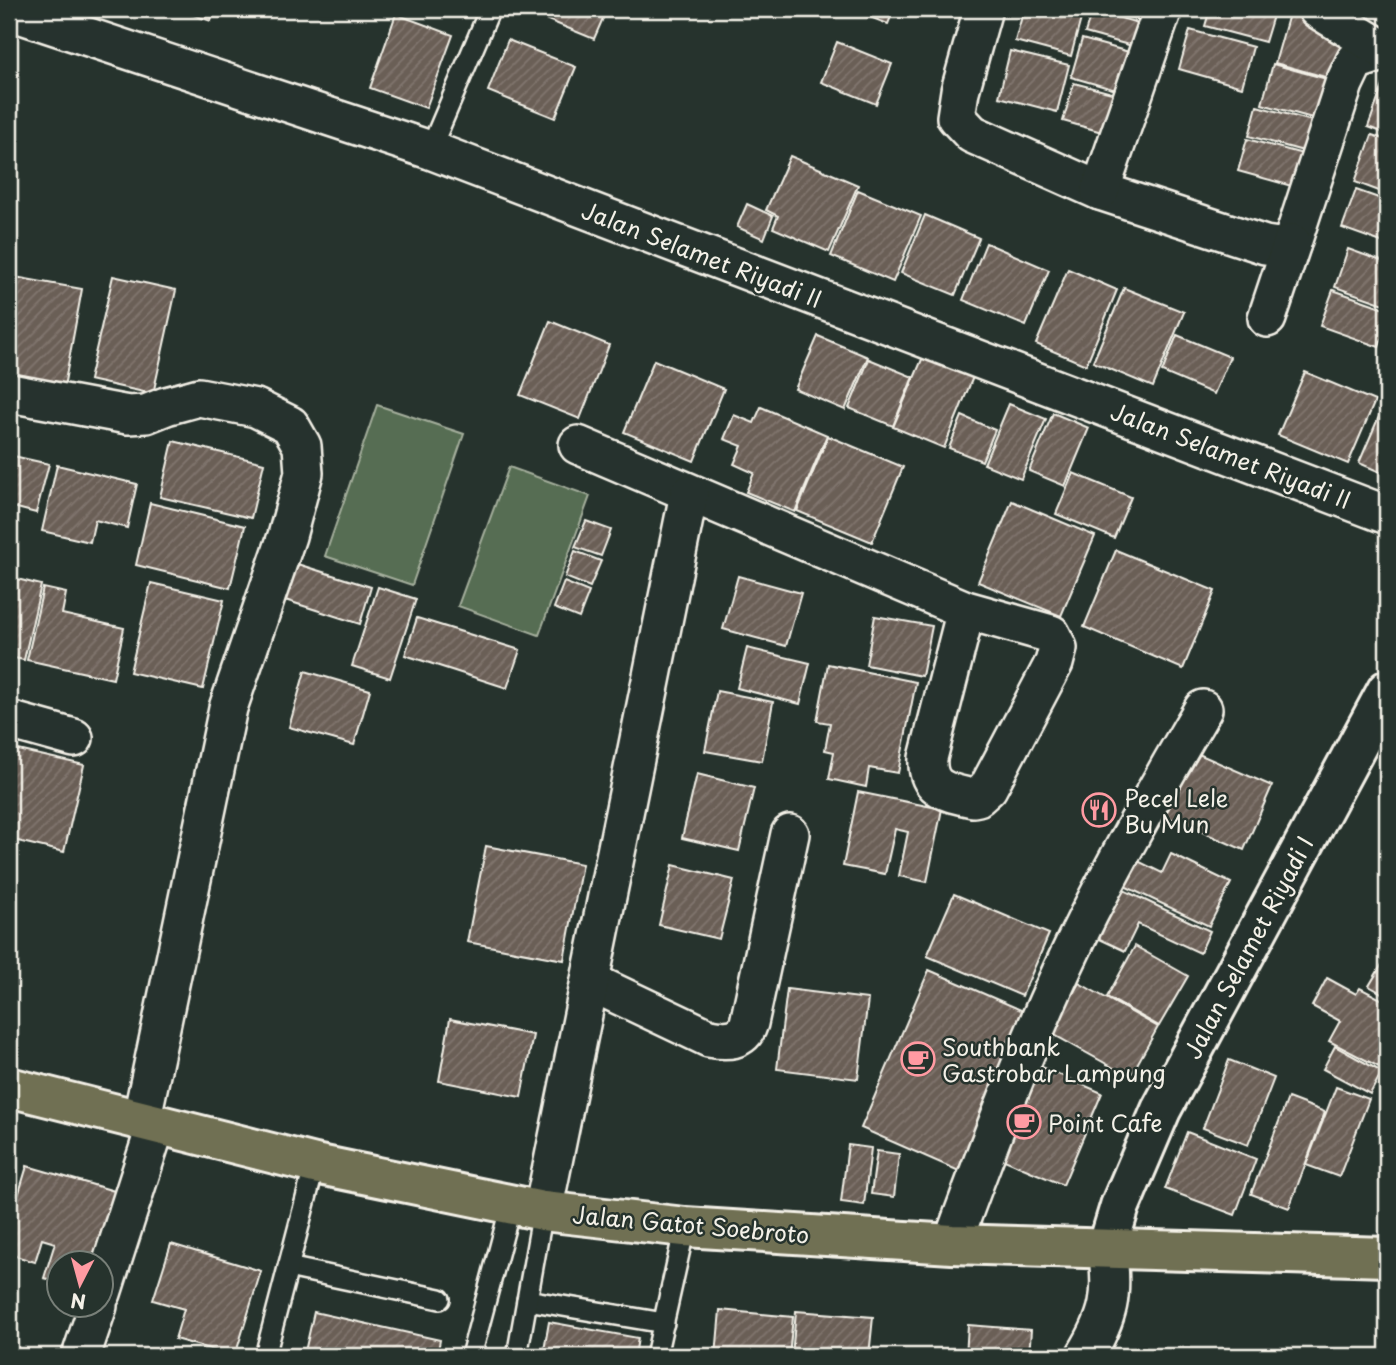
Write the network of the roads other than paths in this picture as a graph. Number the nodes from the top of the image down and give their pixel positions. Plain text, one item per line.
1 (490, 9) edge
2 (983, 9) edge
3 (1163, 9) edge
4 (1317, 9) edge
5 (9, 13) edge
6 (1386, 52) edge
7 (430, 150) junction
8 (1100, 191) junction
9 (1292, 243) junction
10 (1267, 318) dead end
11 (10, 393) edge
12 (578, 445) dead end
13 (689, 494) junction
14 (1387, 514) edge
15 (966, 610) junction
16 (1387, 690) edge
17 (1203, 709) dead end
18 (9, 720) edge
19 (74, 737) dead end
20 (790, 834) dead end
21 (591, 982) junction
22 (11, 1094) edge
23 (148, 1124) junction
24 (315, 1164) junction
25 (527, 1208) junction
26 (685, 1227) junction
27 (953, 1244) junction
28 (1107, 1249) junction
29 (114, 1250) edge
30 (1387, 1257) edge
31 (288, 1267) junction
32 (440, 1298) dead end
33 (527, 1300) junction
34 (93, 1320) edge
35 (664, 1323) junction
36 (81, 1356) edge
37 (265, 1356) edge
38 (471, 1356) edge
39 (517, 1356) edge
40 (656, 1356) edge
41 (1085, 1356) edge

1 - 7 lane
2 - 8 street
3 - 8 street
4 - 6 street
5 - 7 street, Jalan Selamet Riyadi II
6 - 9 street
7 - 14 street, Jalan Selamet Riyadi II
8 - 9 street
9 - 10 street
11 - 23 street
12 - 13 street
13 - 15 street
13 - 21 street
15 - 15 street
16 - 28 main road, Jalan Selamet Riyadi I
17 - 27 street
18 - 19 street
20 - 21 street
21 - 25 street
22 - 23 main road, Jalan Gatot Soebroto
23 - 24 main road, Jalan Gatot Soebroto
23 - 29 street
24 - 25 main road, Jalan Gatot Soebroto
24 - 31 lane
25 - 26 main road, Jalan Gatot Soebroto
25 - 33 lane
25 - 38 lane
26 - 27 main road, Jalan Gatot Soebroto
26 - 35 lane
27 - 28 main road, Jalan Gatot Soebroto
28 - 30 main road, Jalan Gatot Soebroto
28 - 41 street
31 - 32 lane
31 - 37 lane
33 - 35 lane
33 - 39 lane
34 - 36 street
35 - 40 lane

